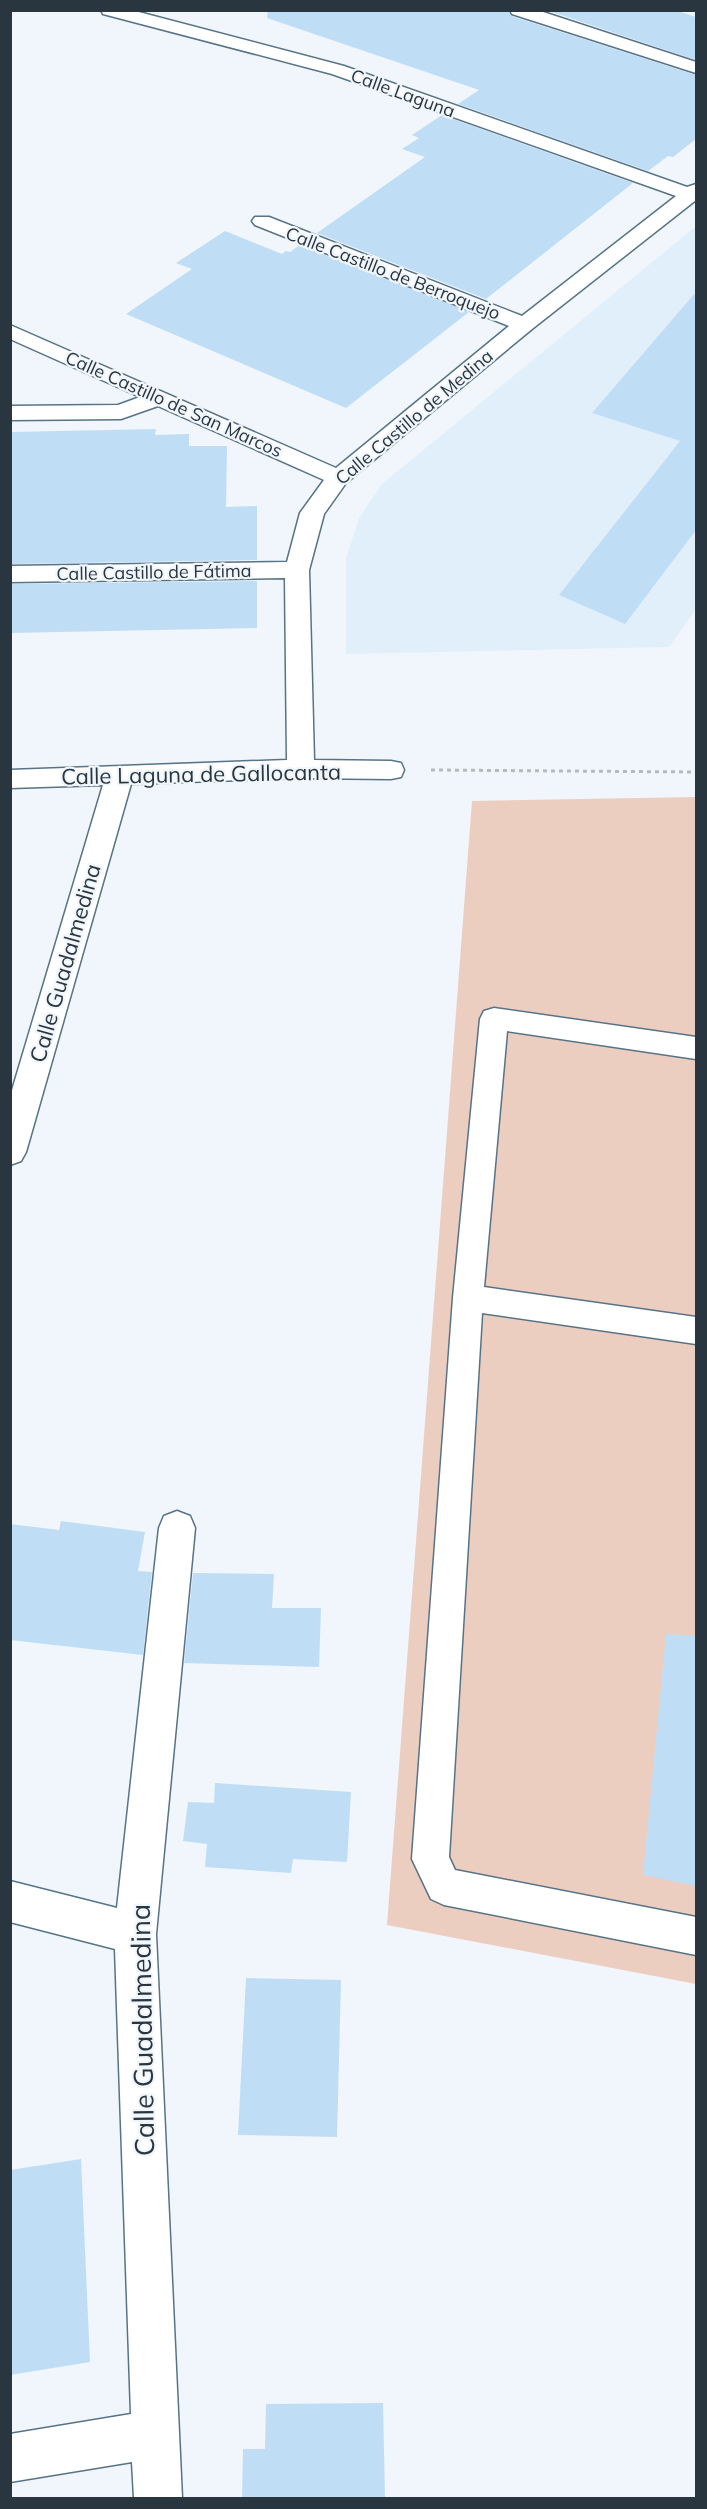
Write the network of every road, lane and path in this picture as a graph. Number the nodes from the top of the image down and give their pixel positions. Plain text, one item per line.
1 (109, 10) edge
2 (518, 10) edge
3 (696, 68) edge
4 (694, 192) edge
5 (262, 221) dead end
6 (524, 324) junction
7 (10, 331) edge
8 (159, 398) junction
9 (10, 413) edge
10 (338, 478) junction
11 (297, 570) junction
12 (10, 574) edge
13 (301, 769) junction
14 (391, 770) joint
15 (696, 772) edge
16 (120, 775) junction
17 (10, 779) edge
18 (696, 1048) edge
19 (10, 1152) edge
20 (468, 1298) junction
21 (696, 1331) edge
22 (177, 1528) dead end
23 (10, 1901) edge
24 (135, 1934) junction
25 (696, 1936) edge
26 (154, 2434) junction
27 (10, 2458) edge
28 (158, 2499) edge

1 - 4 street, Calle Laguna
2 - 3 street
4 - 6 street, Calle Castillo de Medina
5 - 6 street, Calle Castillo de Berroquejo
6 - 10 street, Calle Castillo de Medina
7 - 8 street, Calle Castillo de San Marcos
8 - 9 street
8 - 10 street, Calle Castillo de San Marcos
10 - 11 street, Calle Castillo de Medina
11 - 12 street, Calle Castillo de Fátima
11 - 13 street, Calle Castillo de Medina
13 - 14 street, Calle Laguna de Gallocanta
13 - 16 street, Calle Laguna de Gallocanta
14 - 15 path
16 - 17 street, Calle Laguna de Gallocanta
16 - 19 street, Calle Guadalmedina
18 - 20 lane
20 - 21 lane
20 - 25 lane
22 - 24 street, Calle Guadalmedina
23 - 24 street
24 - 26 street, Calle Guadalmedina
26 - 27 street
26 - 28 street, Calle Guadalmedina

